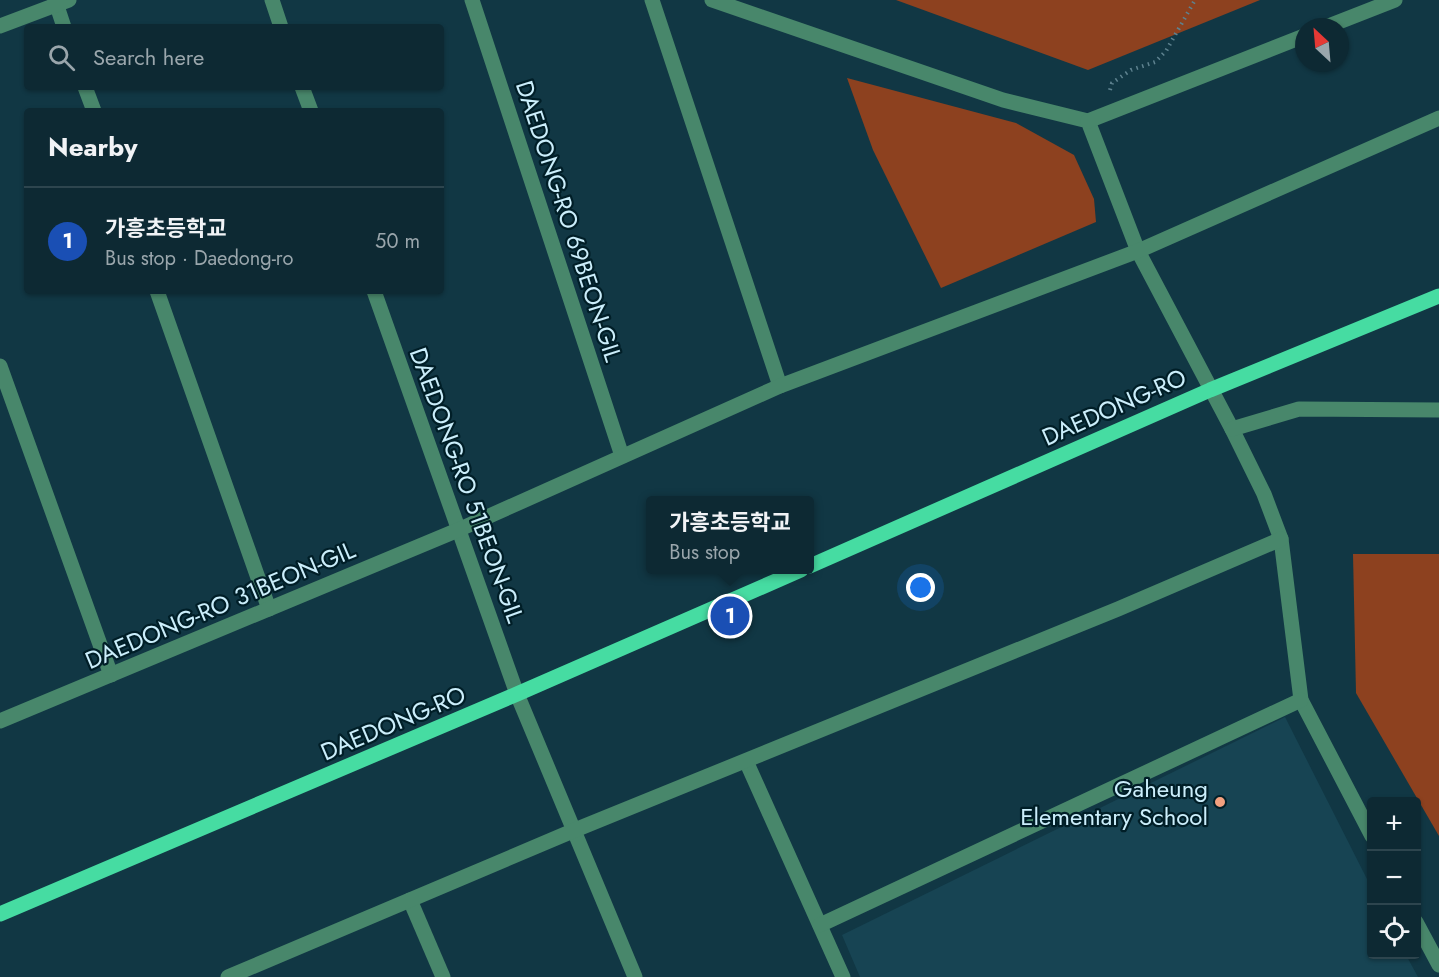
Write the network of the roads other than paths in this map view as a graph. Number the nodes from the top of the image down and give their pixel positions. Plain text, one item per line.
1 (272, 0) edge
2 (472, 0) edge
3 (652, 0) edge
4 (712, 0) edge
5 (1395, 0) edge
6 (60, 2) edge
7 (1349, 18) edge
8 (64, 24) edge
9 (280, 24) edge
10 (0, 26) edge
11 (1295, 40) edge
12 (86, 90) edge
13 (303, 90) edge
14 (93, 108) edge
15 (310, 108) edge
16 (1439, 118) edge
17 (1088, 121) junction
18 (1138, 251) junction
19 (158, 294) edge
20 (375, 294) edge
21 (1439, 296) edge
22 (0, 366) edge
23 (780, 386) junction
24 (1210, 390) junction
25 (1439, 410) edge
26 (1233, 429) junction
27 (622, 456) junction
28 (458, 530) junction
29 (1281, 539) junction
30 (814, 564) edge
31 (792, 574) edge
32 (269, 609) junction
33 (111, 675) junction
34 (517, 694) junction
35 (1301, 700) junction
36 (0, 721) edge
37 (746, 761) junction
38 (1367, 828) edge
39 (575, 830) junction
40 (410, 900) junction
41 (0, 914) edge
42 (820, 925) junction
43 (1421, 931) edge
44 (1439, 965) edge
45 (254, 972) edge
46 (228, 977) edge
47 (443, 977) edge
48 (635, 977) edge
49 (843, 977) edge

1 - 9 street
2 - 27 street, DAEDONG-RO 69BEON-GIL
3 - 23 street
4 - 17 street
5 - 7 street
6 - 8 street
6 - 10 street
11 - 17 street
12 - 14 street
13 - 15 street
16 - 18 street
17 - 18 street
18 - 23 street
18 - 24 street
19 - 32 street
20 - 28 street, DAEDONG-RO 51BEON-GIL
21 - 24 main road, DAEDONG-RO
22 - 33 street
23 - 27 street
24 - 26 street
24 - 30 main road, DAEDONG-RO
25 - 26 street
26 - 29 street
27 - 28 street
28 - 32 street, DAEDONG-RO 31BEON-GIL
28 - 34 street, DAEDONG-RO 51BEON-GIL
29 - 35 street
29 - 37 street
31 - 34 main road, DAEDONG-RO
32 - 33 street, DAEDONG-RO 31BEON-GIL
33 - 36 street, DAEDONG-RO 31BEON-GIL
34 - 39 street, DAEDONG-RO 51BEON-GIL
34 - 41 main road, DAEDONG-RO
35 - 38 street
35 - 42 street
37 - 39 street
37 - 42 street
39 - 40 street
39 - 48 street, DAEDONG-RO 51BEON-GIL
40 - 45 street
40 - 47 street
42 - 49 street
43 - 44 street
45 - 46 street

